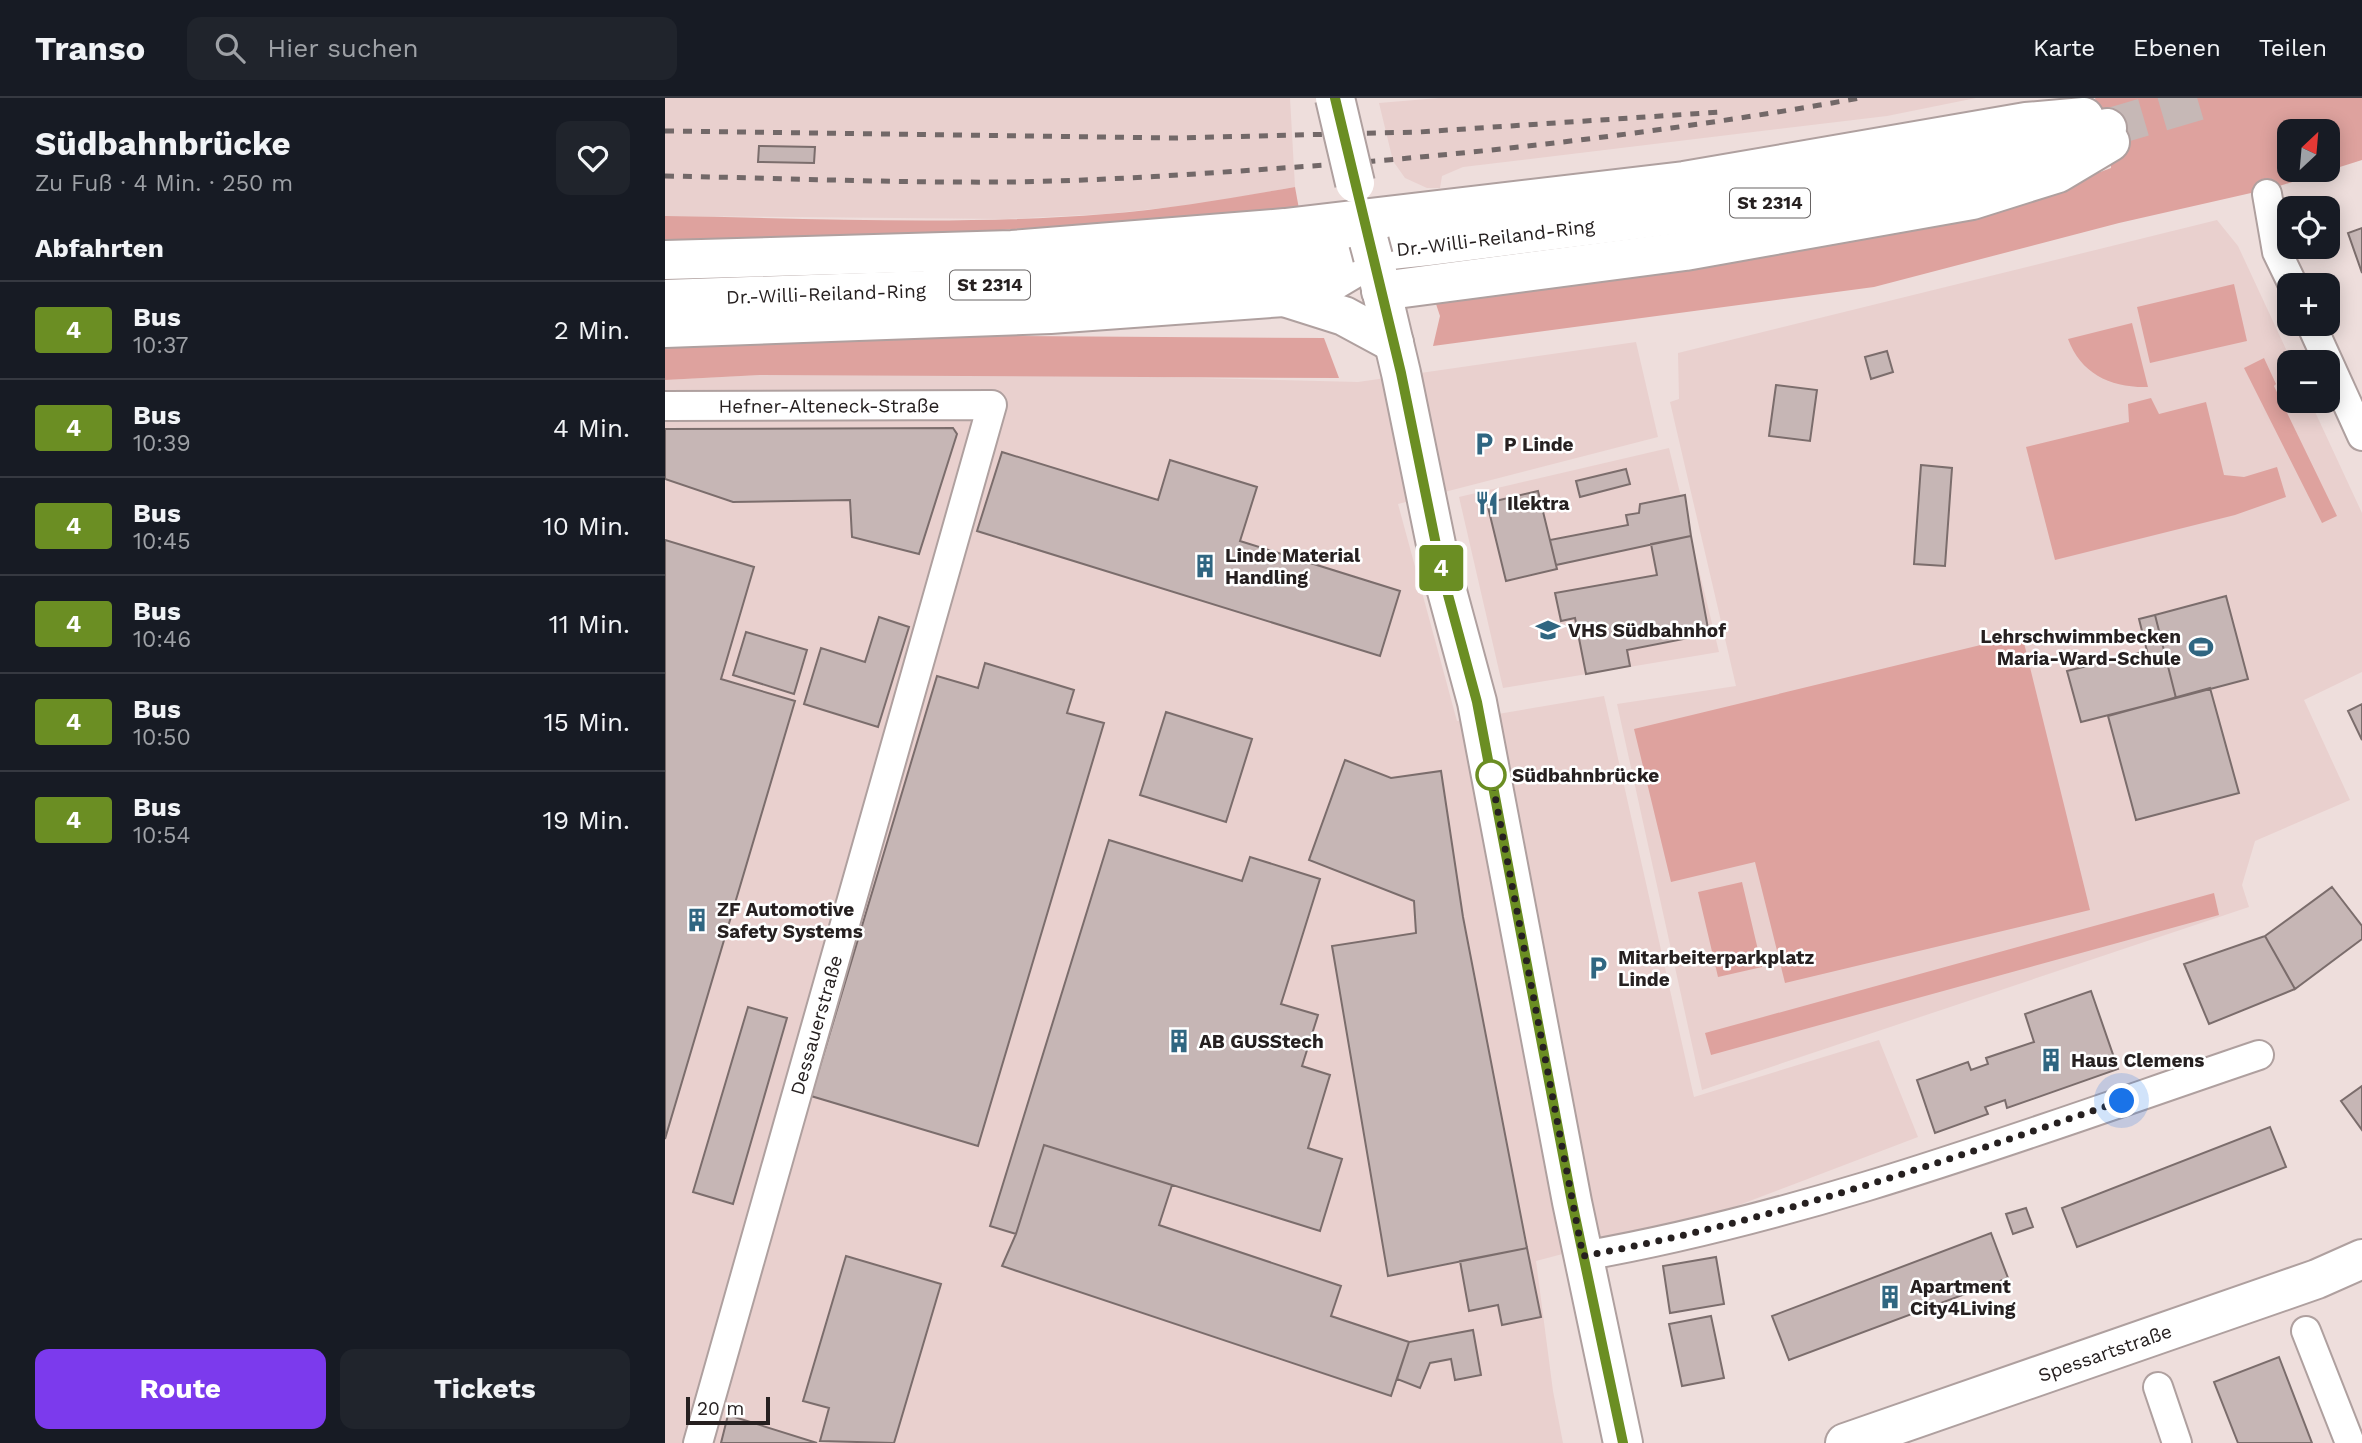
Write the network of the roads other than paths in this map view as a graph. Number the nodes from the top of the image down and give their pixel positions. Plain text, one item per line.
1 (1335, 98) edge
2 (2107, 129) junction
3 (2267, 194) dead end
4 (1373, 257) junction
5 (665, 260) edge
6 (2287, 273) edge
7 (1284, 297) junction
8 (665, 299) edge
9 (665, 328) edge
10 (2316, 336) edge
11 (1394, 343) junction
12 (992, 405) joint
13 (665, 406) edge
14 (2362, 436) edge
15 (2259, 1055) dead end
16 (1583, 1256) junction
17 (2362, 1259) edge
18 (2307, 1331) dead end
19 (2158, 1387) dead end
20 (698, 1443) edge
21 (1623, 1443) edge
22 (1845, 1443) edge
23 (2177, 1443) edge
24 (2350, 1443) edge

1 - 4 main road, bridge
2 - 4 main road
2 - 4 main road
2 - 8 main road, Dr.-Willi-Reiland-Ring / St 2314
3 - 6 street
4 - 5 main road
4 - 7 main road
4 - 11 main road
7 - 9 main road
7 - 11 main road
10 - 14 street
11 - 16 main road
12 - 13 street, Hefner-Alteneck-Straße
12 - 20 street, Dessauerstraße
15 - 16 street
16 - 21 main road
17 - 22 main road, Spessartstraße
18 - 24 street
19 - 23 street

